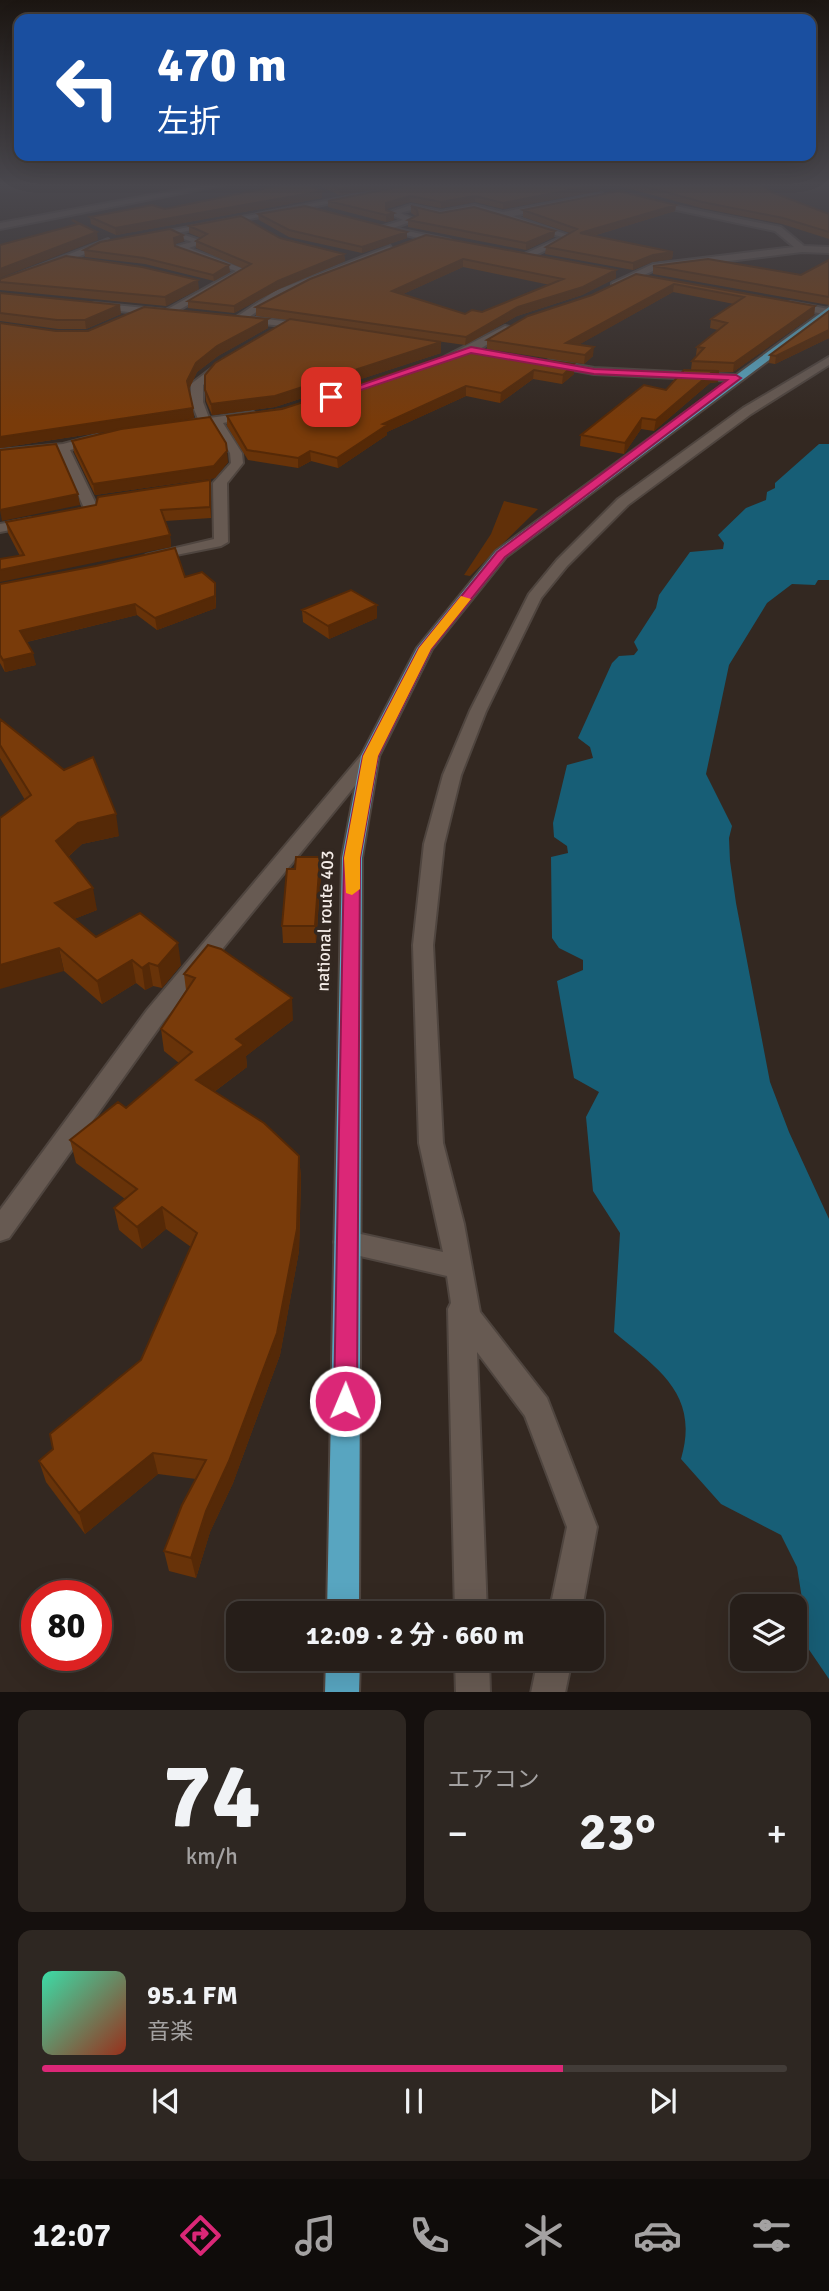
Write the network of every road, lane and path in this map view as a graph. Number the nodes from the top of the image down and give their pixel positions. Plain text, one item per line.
1 (56, 262) edge
2 (84, 262) edge
3 (219, 262) edge
4 (354, 262) edge
5 (695, 262) edge
6 (91, 263) edge
7 (618, 274) edge
8 (631, 277) junction
9 (658, 281) edge
10 (0, 284) edge
11 (203, 284) edge
12 (215, 287) junction
13 (609, 288) edge
14 (772, 301) edge
15 (81, 305) edge
16 (142, 310) junction
17 (828, 311) edge
18 (168, 313) junction
19 (192, 314) edge
20 (233, 318) joint
21 (122, 320) edge
22 (522, 320) edge
23 (288, 324) junction
24 (314, 328) edge
25 (265, 338) edge
26 (445, 346) edge
27 (471, 350) junction
28 (485, 352) edge
29 (231, 358) edge
30 (829, 360) edge
31 (434, 362) edge
32 (540, 362) edge
33 (736, 378) junction
34 (265, 414) edge
35 (210, 420) junction
36 (177, 425) edge
37 (110, 436) edge
38 (63, 448) junction
39 (0, 454) edge
40 (0, 528) edge
41 (134, 562) edge
42 (370, 756) junction
43 (0, 1230) edge
44 (347, 1242) junction
45 (460, 1275) junction
46 (343, 1601) edge
47 (471, 1601) edge
48 (568, 1601) edge
49 (343, 1671) edge
50 (472, 1671) edge
51 (552, 1671) edge
52 (342, 1692) edge
53 (473, 1692) edge
54 (548, 1692) edge

1 - 10 street
2 - 6 street
3 - 12 street
4 - 20 street
5 - 8 street
7 - 8 street
8 - 9 street
8 - 13 street
11 - 12 street
12 - 18 street
14 - 17 street
15 - 16 street
16 - 18 street
16 - 21 street
17 - 33 highway, national route 403
18 - 19 street
20 - 23 street
22 - 27 street
23 - 24 street
23 - 25 street
26 - 27 street
27 - 28 street
27 - 31 street
29 - 35 street
30 - 45 street
32 - 33 street
33 - 42 highway, national route 403
34 - 35 street
35 - 36 street
35 - 41 street
37 - 38 street
38 - 39 street
38 - 40 street
42 - 43 street
42 - 44 highway, national route 403
44 - 45 street
44 - 46 highway, national route 403
45 - 47 street
45 - 48 street
49 - 52 highway
50 - 53 street
51 - 54 street

